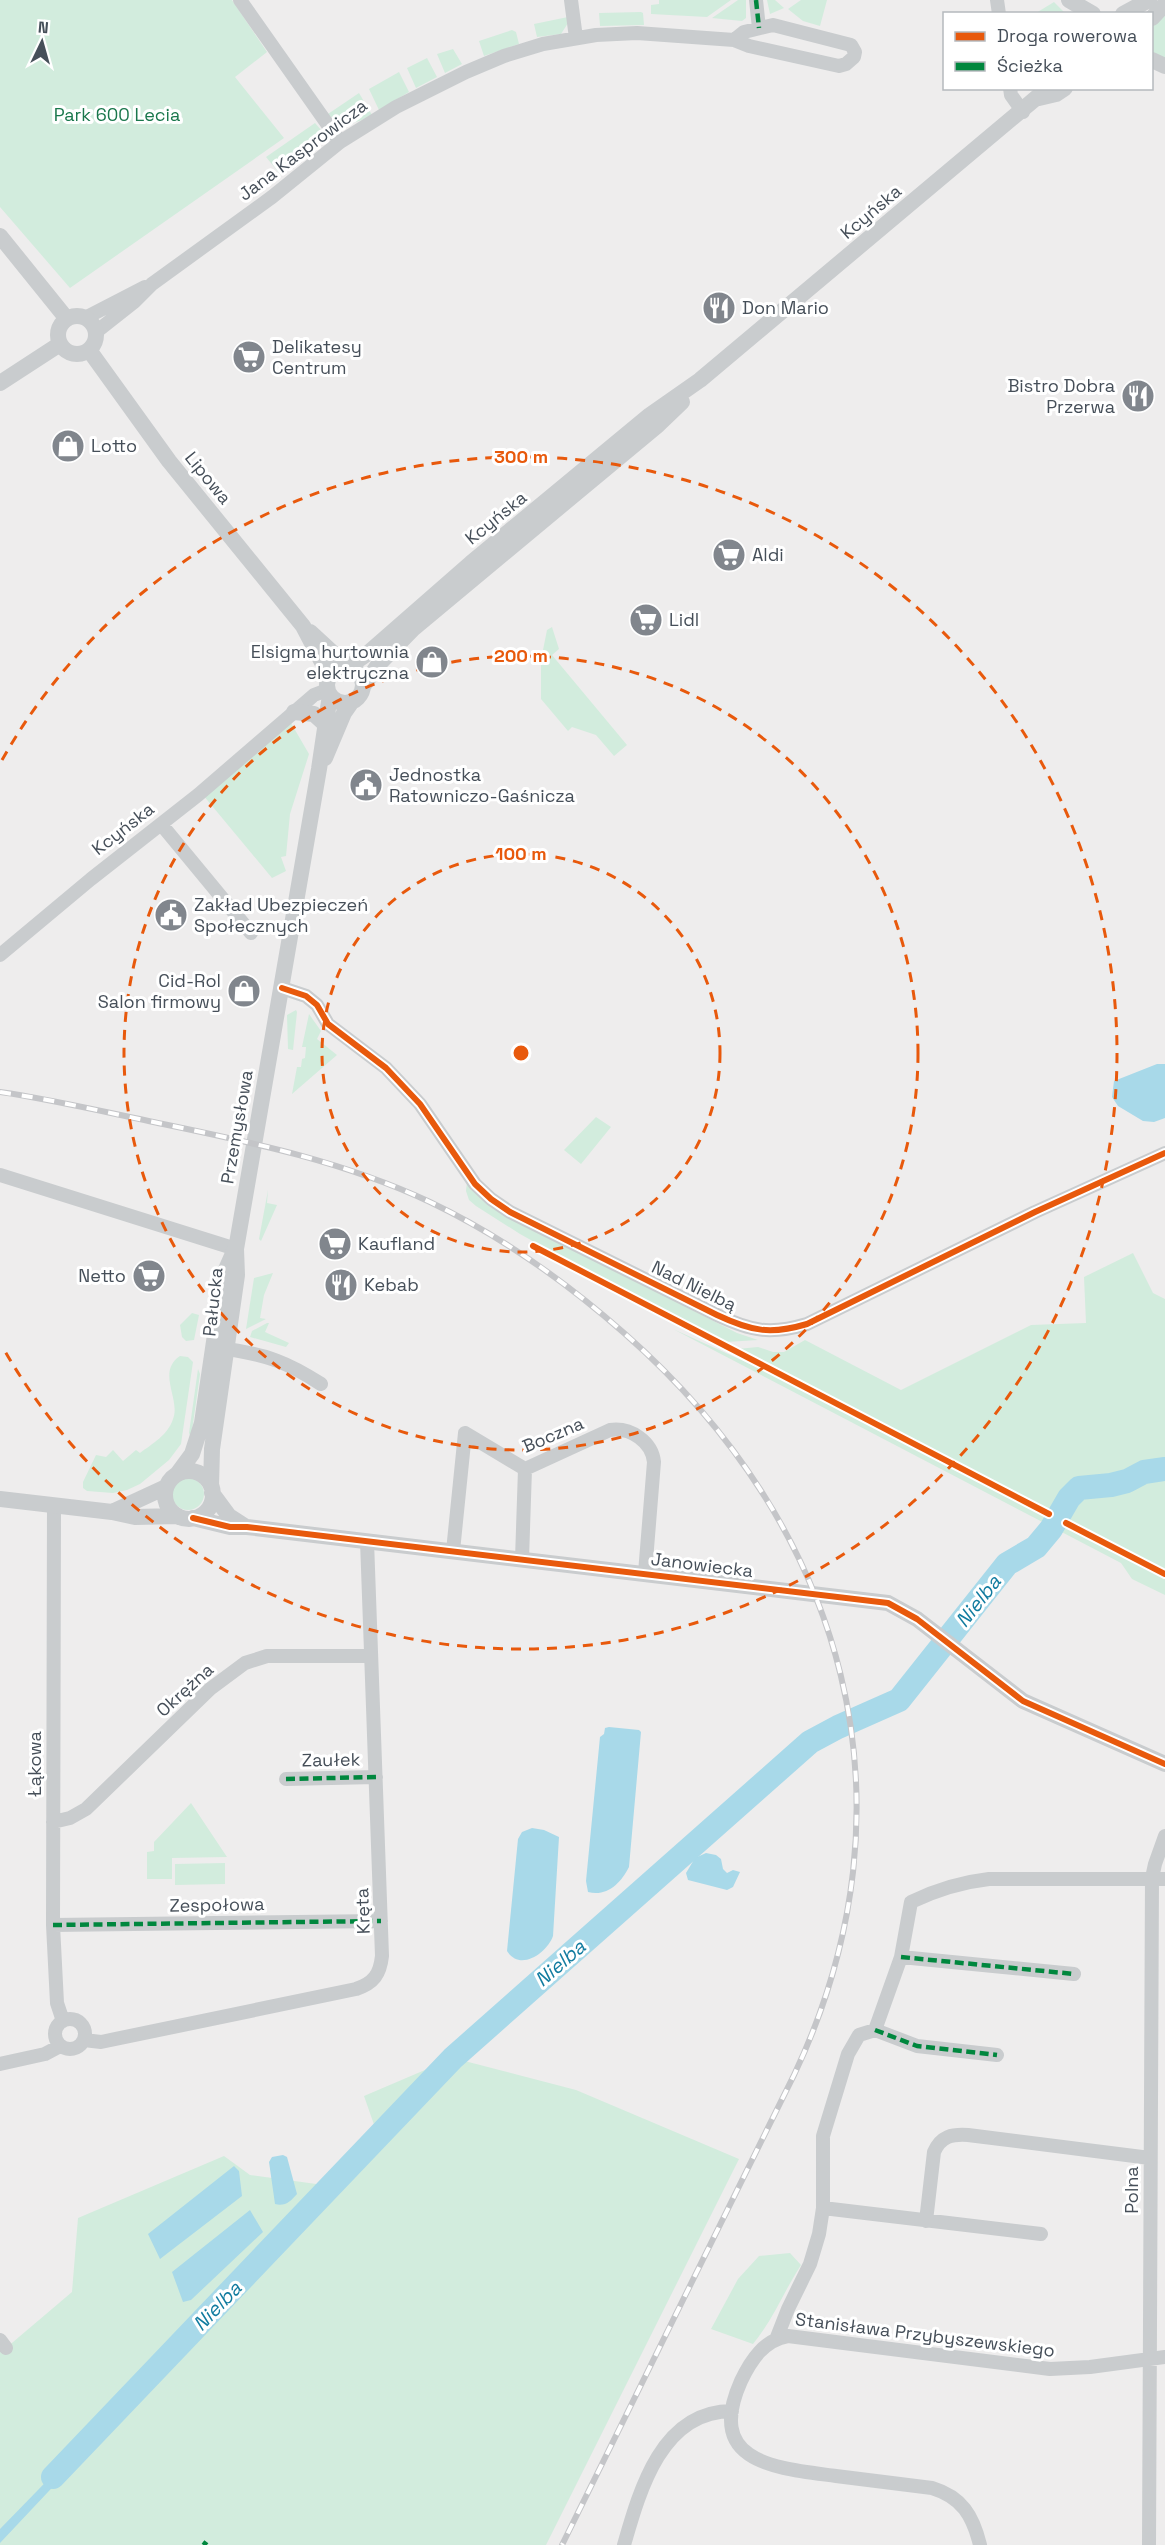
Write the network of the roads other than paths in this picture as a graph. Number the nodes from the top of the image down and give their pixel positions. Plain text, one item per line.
1 (240, 0) edge
2 (571, 0) edge
3 (756, 0) edge
4 (1069, 0) edge
5 (1149, 0) edge
6 (1165, 4) edge
7 (1090, 12) edge
8 (1128, 12) edge
9 (1153, 17) edge
10 (759, 27) junction
11 (576, 38) junction
12 (734, 40) junction
13 (1010, 90) edge
14 (1062, 90) edge
15 (1043, 93) edge
16 (1023, 112) junction
17 (340, 142) junction
18 (0, 236) edge
19 (152, 284) junction
20 (85, 318) junction
21 (67, 319) junction
22 (96, 332) junction
23 (60, 344) junction
24 (89, 350) junction
25 (700, 380) junction
26 (0, 383) edge
27 (303, 626) junction
28 (348, 667) junction
29 (364, 685) junction
30 (328, 688) junction
31 (351, 703) junction
32 (294, 712) junction
33 (326, 725) junction
34 (319, 769) junction
35 (161, 824) junction
36 (251, 933) dead end
37 (0, 956) edge
38 (282, 988) junction
39 (1165, 1153) edge
40 (0, 1175) edge
41 (236, 1249) junction
42 (227, 1349) junction
43 (321, 1384) dead end
44 (525, 1469) junction
45 (178, 1473) junction
46 (166, 1487) junction
47 (212, 1490) junction
48 (0, 1499) edge
49 (54, 1505) junction
50 (112, 1512) junction
51 (185, 1517) junction
52 (247, 1527) junction
53 (367, 1541) junction
54 (453, 1551) junction
55 (522, 1559) junction
56 (645, 1573) junction
57 (371, 1656) junction
58 (1165, 1764) edge
59 (376, 1777) junction
60 (286, 1779) dead end
61 (53, 1822) junction
62 (1165, 1836) edge
63 (1159, 1878) edge
64 (381, 1921) junction
65 (53, 1925) junction
66 (901, 1957) junction
67 (1074, 1974) dead end
68 (63, 2021) junction
69 (875, 2030) junction
70 (84, 2040) junction
71 (60, 2046) junction
72 (997, 2055) dead end
73 (0, 2064) edge
74 (1150, 2158) junction
75 (823, 2208) junction
76 (926, 2221) junction
77 (1041, 2234) dead end
78 (777, 2337) junction
79 (1165, 2357) edge
80 (1150, 2359) junction
81 (732, 2411) junction
82 (624, 2545) edge
83 (980, 2545) edge
84 (1149, 2545) edge

1 - 17 street
2 - 11 street
3 - 10 street
4 - 7 street
5 - 8 street
6 - 9 street
10 - 12 street
10 - 12 street, Jana Kasprowicza
11 - 12 street, Jana Kasprowicza
11 - 17 street, Jana Kasprowicza
13 - 16 street
14 - 15 street, Kcyńska
15 - 16 street, Kcyńska
16 - 25 street, Kcyńska
17 - 19 street, Jana Kasprowicza
18 - 21 street
19 - 20 street, Jana Kasprowicza
19 - 22 street, Jana Kasprowicza
20 - 21 street
20 - 22 street
21 - 23 street
22 - 24 street
23 - 24 street
23 - 26 street
24 - 27 street, Lipowa
25 - 28 street, Kcyńska
25 - 29 street, Kcyńska
27 - 28 street, Lipowa
27 - 30 street, Lipowa
28 - 29 street
28 - 30 street
29 - 31 street
30 - 31 street
30 - 32 street, Kcyńska
30 - 33 street, Przemysłowa
31 - 34 street, Przemysłowa
32 - 33 street
32 - 35 street, Kcyńska
33 - 34 street, Przemysłowa
34 - 38 street, Przemysłowa
35 - 36 street
35 - 37 street, Kcyńska
38 - 39 street, Nad Nielbą
38 - 41 street, Przemysłowa
40 - 41 street
41 - 42 street, Pałucka
41 - 45 street, Pałucka
42 - 43 street
42 - 47 street, Pałucka
44 - 54 street, Boczna
44 - 55 street
44 - 56 street, Boczna
45 - 46 street
45 - 47 street
46 - 50 street
46 - 51 street
47 - 51 street
47 - 52 street
48 - 49 street, Janowiecka
49 - 50 street, Janowiecka
49 - 61 street, Łąkowa
50 - 51 street, Janowiecka
51 - 52 street, Janowiecka
52 - 53 street, Janowiecka
53 - 54 street, Janowiecka
53 - 57 street, Kręta
54 - 55 street, Janowiecka
55 - 56 street, Janowiecka
56 - 58 street, Janowiecka
57 - 59 street, Kręta
57 - 61 street, Okrężna
59 - 60 street, Zaułek
59 - 64 street, Kręta
61 - 65 street, Łąkowa
62 - 63 street, Polna
63 - 66 street
63 - 74 street, Polna
64 - 65 street, Zespołowa
64 - 70 street, Kręta
65 - 68 street, Łąkowa
66 - 67 street
66 - 69 street
68 - 70 street
68 - 71 street
69 - 72 street
69 - 75 street
70 - 71 street
71 - 73 street
74 - 76 street
74 - 80 street, Polna
75 - 76 street
75 - 78 street
76 - 77 street
78 - 80 street, Stanisława Przybyszewskiego
78 - 81 street, Stanisława Przybyszewskiego
79 - 80 street, Stanisława Przybyszewskiego
80 - 84 street, Polna
81 - 82 street
81 - 83 street, Stanisława Przybyszewskiego

